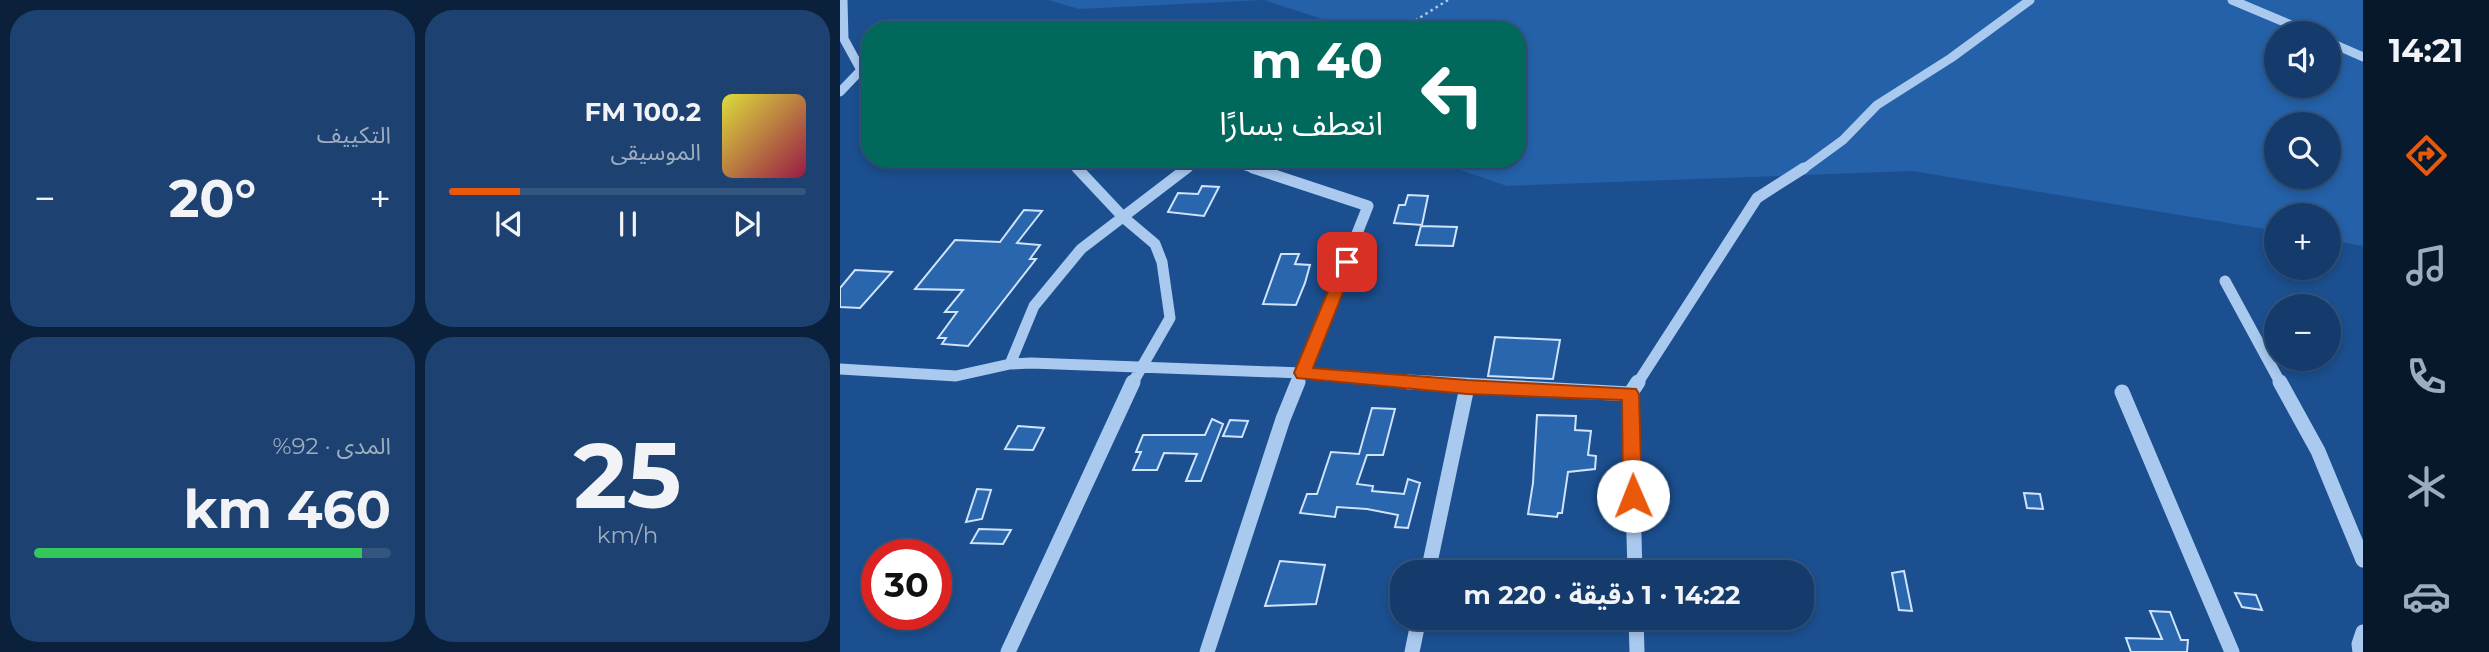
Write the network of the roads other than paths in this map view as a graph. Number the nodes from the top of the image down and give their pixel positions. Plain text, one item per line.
1 (843, 0) edge
2 (2030, 0) edge
3 (2232, 0) edge
4 (2281, 21) edge
5 (2341, 47) edge
6 (2363, 57) edge
7 (861, 65) edge
8 (861, 74) edge
9 (840, 92) edge
10 (1077, 168) edge
11 (1188, 168) edge
12 (1252, 168) edge
13 (1123, 217) junction
14 (2225, 281) dead end
15 (1010, 364) junction
16 (1139, 368) junction
17 (840, 369) edge
18 (1303, 373) junction
19 (1467, 387) junction
20 (2123, 392) dead end
21 (1630, 394) junction
22 (1431, 560) edge
23 (1635, 560) edge
24 (2363, 560) edge
25 (1417, 630) edge
26 (1636, 630) edge
27 (2363, 632) edge
28 (1008, 652) edge
29 (1207, 652) edge
30 (1412, 652) edge
31 (1637, 652) edge
32 (2232, 652) edge
33 (2360, 652) edge

1 - 7 street
2 - 21 street
3 - 4 street
5 - 6 street
8 - 9 street
10 - 13 street
11 - 13 street
12 - 18 street
13 - 15 street
13 - 16 street
14 - 24 street
15 - 16 street
15 - 17 street
16 - 18 street
16 - 28 street
18 - 19 street
18 - 29 street
19 - 21 street
19 - 22 street
20 - 32 street
21 - 23 street
25 - 30 street
26 - 31 street
27 - 33 street

